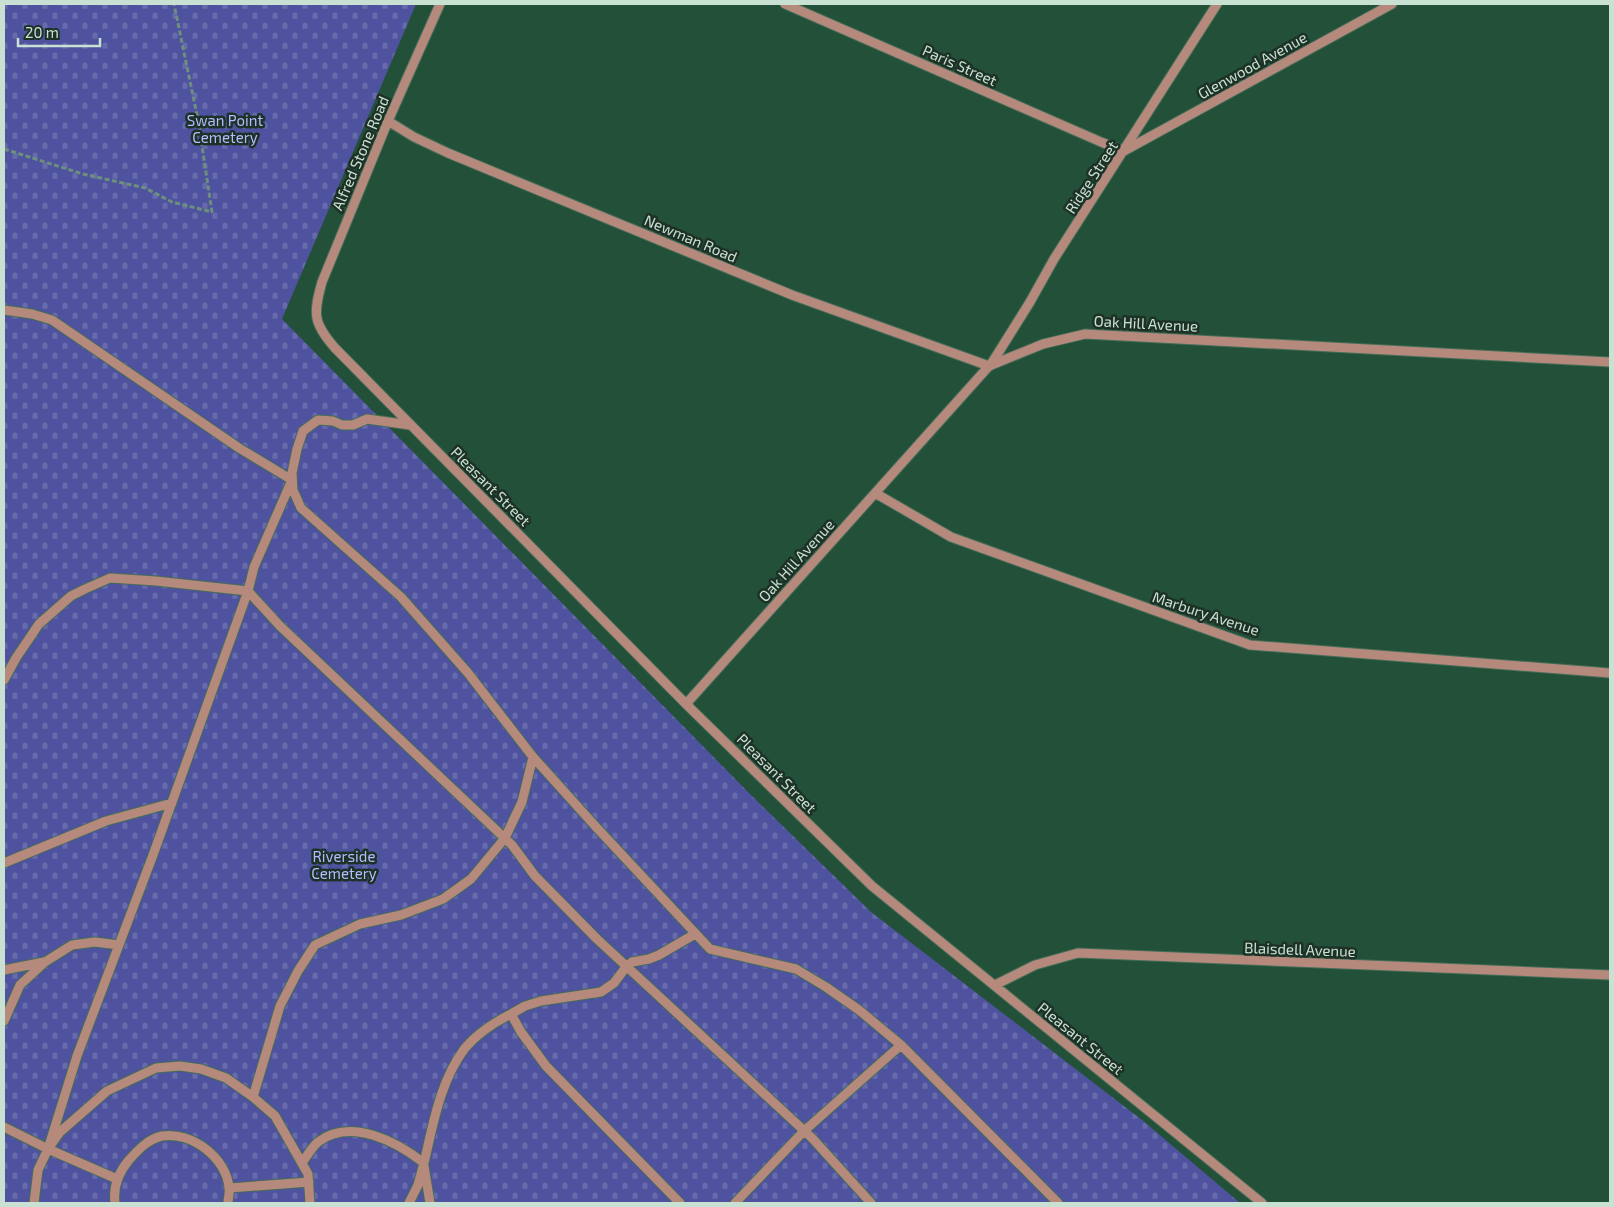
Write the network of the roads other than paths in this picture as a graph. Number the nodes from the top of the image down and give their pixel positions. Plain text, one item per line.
1 (440, 4) edge
2 (785, 4) edge
3 (1217, 4) edge
4 (1392, 4) edge
5 (388, 122) junction
6 (1124, 150) junction
7 (4, 310) edge
8 (316, 316) joint
9 (1610, 362) edge
10 (989, 366) junction
11 (411, 425) junction
12 (292, 480) junction
13 (875, 494) junction
14 (248, 591) junction
15 (1610, 672) edge
16 (4, 680) edge
17 (686, 704) junction
18 (533, 757) junction
19 (172, 803) junction
20 (505, 838) junction
21 (4, 863) edge
22 (695, 934) junction
23 (119, 945) junction
24 (45, 962) junction
25 (626, 967) junction
26 (4, 970) edge
27 (1610, 975) edge
28 (994, 985) junction
29 (511, 1014) junction
30 (4, 1021) edge
31 (901, 1045) junction
32 (252, 1096) junction
33 (4, 1127) edge
34 (804, 1131) junction
35 (48, 1149) junction
36 (302, 1163) junction
37 (424, 1163) junction
38 (117, 1179) junction
39 (309, 1186) junction
40 (229, 1188) junction
41 (34, 1203) edge
42 (115, 1203) edge
43 (228, 1203) edge
44 (311, 1203) edge
45 (409, 1203) edge
46 (430, 1203) edge
47 (680, 1203) edge
48 (734, 1203) edge
49 (871, 1203) edge
50 (1058, 1203) edge
51 (1262, 1203) edge

1 - 5 street, Alfred Stone Road
2 - 6 street, Paris Street
3 - 6 street, Ridge Street
4 - 6 street, Glenwood Avenue
5 - 8 street, Alfred Stone Road
5 - 10 street, Newman Road
6 - 10 street, Ridge Street
7 - 12 street
8 - 11 street, Pleasant Street
9 - 10 street, Oak Hill Avenue
10 - 13 street, Oak Hill Avenue
11 - 12 street
11 - 17 street, Pleasant Street
12 - 14 street
12 - 18 street
13 - 15 street, Marbury Avenue
13 - 17 street, Oak Hill Avenue
14 - 16 street
14 - 19 street
14 - 20 street
17 - 28 street, Pleasant Street
18 - 20 street
18 - 22 street
19 - 21 street
19 - 23 street
20 - 25 street
20 - 32 street
22 - 25 street
22 - 31 street
23 - 24 street
23 - 35 street
24 - 26 street
24 - 30 street
25 - 29 street
25 - 34 street
27 - 28 street, Blaisdell Avenue
28 - 51 street, Pleasant Street
29 - 37 street
29 - 47 street
31 - 34 street
31 - 50 street
32 - 35 street
32 - 36 street
33 - 35 street
34 - 48 street
34 - 49 street
35 - 38 street
35 - 41 street
36 - 37 street
36 - 39 street
37 - 45 street
37 - 46 street
38 - 40 street
38 - 42 street
39 - 40 street
39 - 44 street
40 - 43 street

